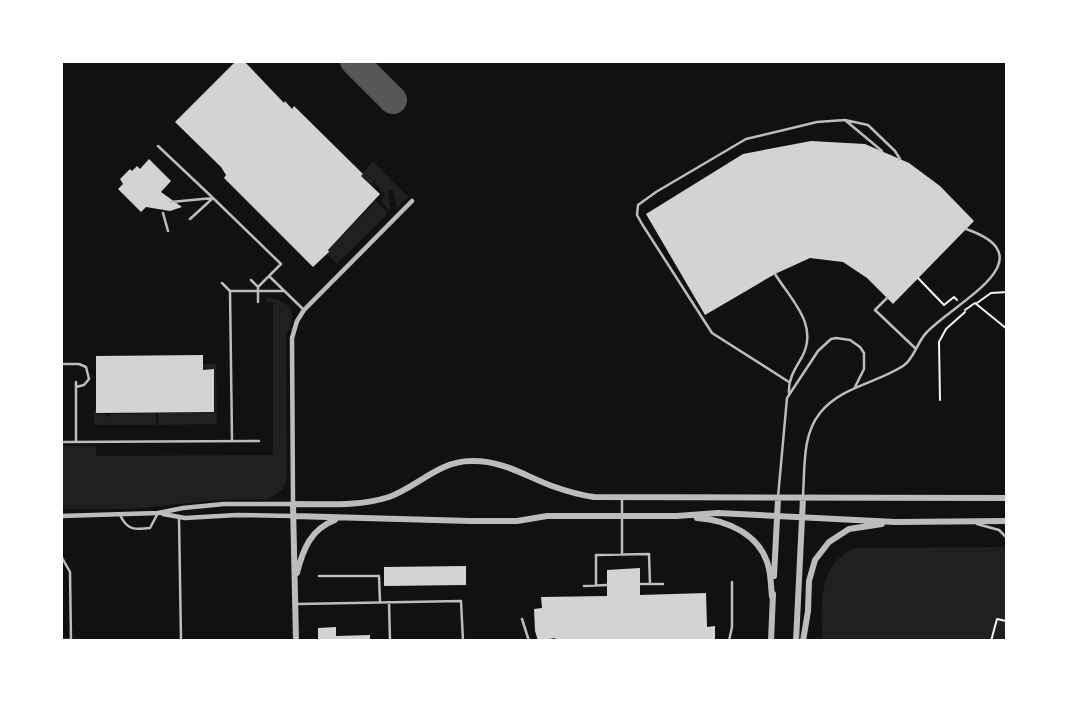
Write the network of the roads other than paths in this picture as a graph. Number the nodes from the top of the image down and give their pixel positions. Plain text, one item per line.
1 (845, 120) junction
2 (158, 146) dead end
3 (882, 151) dead end
4 (900, 159) dead end
5 (213, 198) junction
6 (412, 201) dead end
7 (171, 202) dead end
8 (163, 213) dead end
9 (190, 219) dead end
10 (966, 229) dead end
11 (168, 231) dead end
12 (775, 274) dead end
13 (269, 276) junction
14 (251, 281) dead end
15 (222, 283) dead end
16 (258, 289) junction
17 (284, 290) junction
18 (230, 291) junction
19 (887, 298) dead end
20 (258, 302) dead end
21 (304, 310) junction
22 (915, 348) junction
23 (61, 364) edge
24 (789, 382) junction
25 (853, 389) junction
26 (789, 394) junction
27 (232, 441) junction
28 (259, 441) dead end
29 (61, 442) edge
30 (76, 442) junction
31 (622, 498) junction
32 (803, 498) junction
33 (1007, 498) edge
34 (778, 499) junction
35 (293, 504) junction
36 (158, 513) junction
37 (777, 514) junction
38 (120, 515) junction
39 (61, 516) edge
40 (293, 516) junction
41 (621, 516) junction
42 (677, 516) junction
43 (179, 517) junction
44 (342, 517) junction
45 (802, 517) junction
46 (1007, 521) edge
47 (895, 522) junction
48 (960, 522) junction
49 (1007, 538) edge
50 (622, 555) junction
51 (61, 556) edge
52 (319, 576) dead end
53 (295, 582) junction
54 (732, 582) dead end
55 (640, 584) dead end
56 (650, 584) junction
57 (663, 584) dead end
58 (596, 585) junction
59 (607, 585) dead end
60 (584, 586) dead end
61 (772, 597) junction
62 (380, 602) junction
63 (389, 602) junction
64 (295, 604) junction
65 (522, 619) dead end
66 (61, 640) edge
67 (71, 640) edge
68 (181, 641) edge
69 (296, 641) edge
70 (390, 641) edge
71 (463, 641) edge
72 (529, 641) edge
73 (729, 641) edge
74 (771, 641) edge
75 (796, 641) edge
76 (803, 641) edge

1 - 3 lane
1 - 4 lane
1 - 24 lane
2 - 5 lane
5 - 7 lane
5 - 9 lane
5 - 13 lane
6 - 21 street
8 - 11 lane
10 - 22 lane
12 - 24 lane
13 - 16 lane
13 - 17 lane
14 - 16 lane
15 - 18 lane
16 - 17 lane
16 - 18 lane
16 - 20 lane
17 - 21 lane
18 - 27 lane
19 - 22 lane
21 - 35 street
22 - 25 lane
23 - 30 lane
24 - 26 lane
25 - 26 lane
25 - 32 lane
26 - 34 lane
27 - 28 lane
27 - 30 lane
29 - 30 lane
31 - 34 street
31 - 35 street
31 - 41 lane
32 - 33 street
32 - 34 street
32 - 45 street
34 - 37 street
35 - 36 street
35 - 40 street
36 - 38 street
36 - 38 lane
36 - 43 street
37 - 42 street
37 - 45 street
37 - 61 street
38 - 39 street
40 - 43 street
40 - 44 street
40 - 53 street
41 - 42 street
41 - 44 street
41 - 50 lane
42 - 61 street
43 - 68 lane
44 - 53 street
45 - 47 street
45 - 75 street
46 - 48 street
47 - 48 street
47 - 76 street
48 - 49 lane
50 - 56 lane
50 - 58 lane
51 - 67 lane
52 - 62 lane
53 - 64 street
54 - 73 lane
55 - 56 lane
56 - 57 lane
58 - 59 lane
58 - 60 lane
61 - 74 street
62 - 63 lane
62 - 64 lane
63 - 70 lane
63 - 71 lane
64 - 69 street
65 - 72 lane
66 - 67 lane

